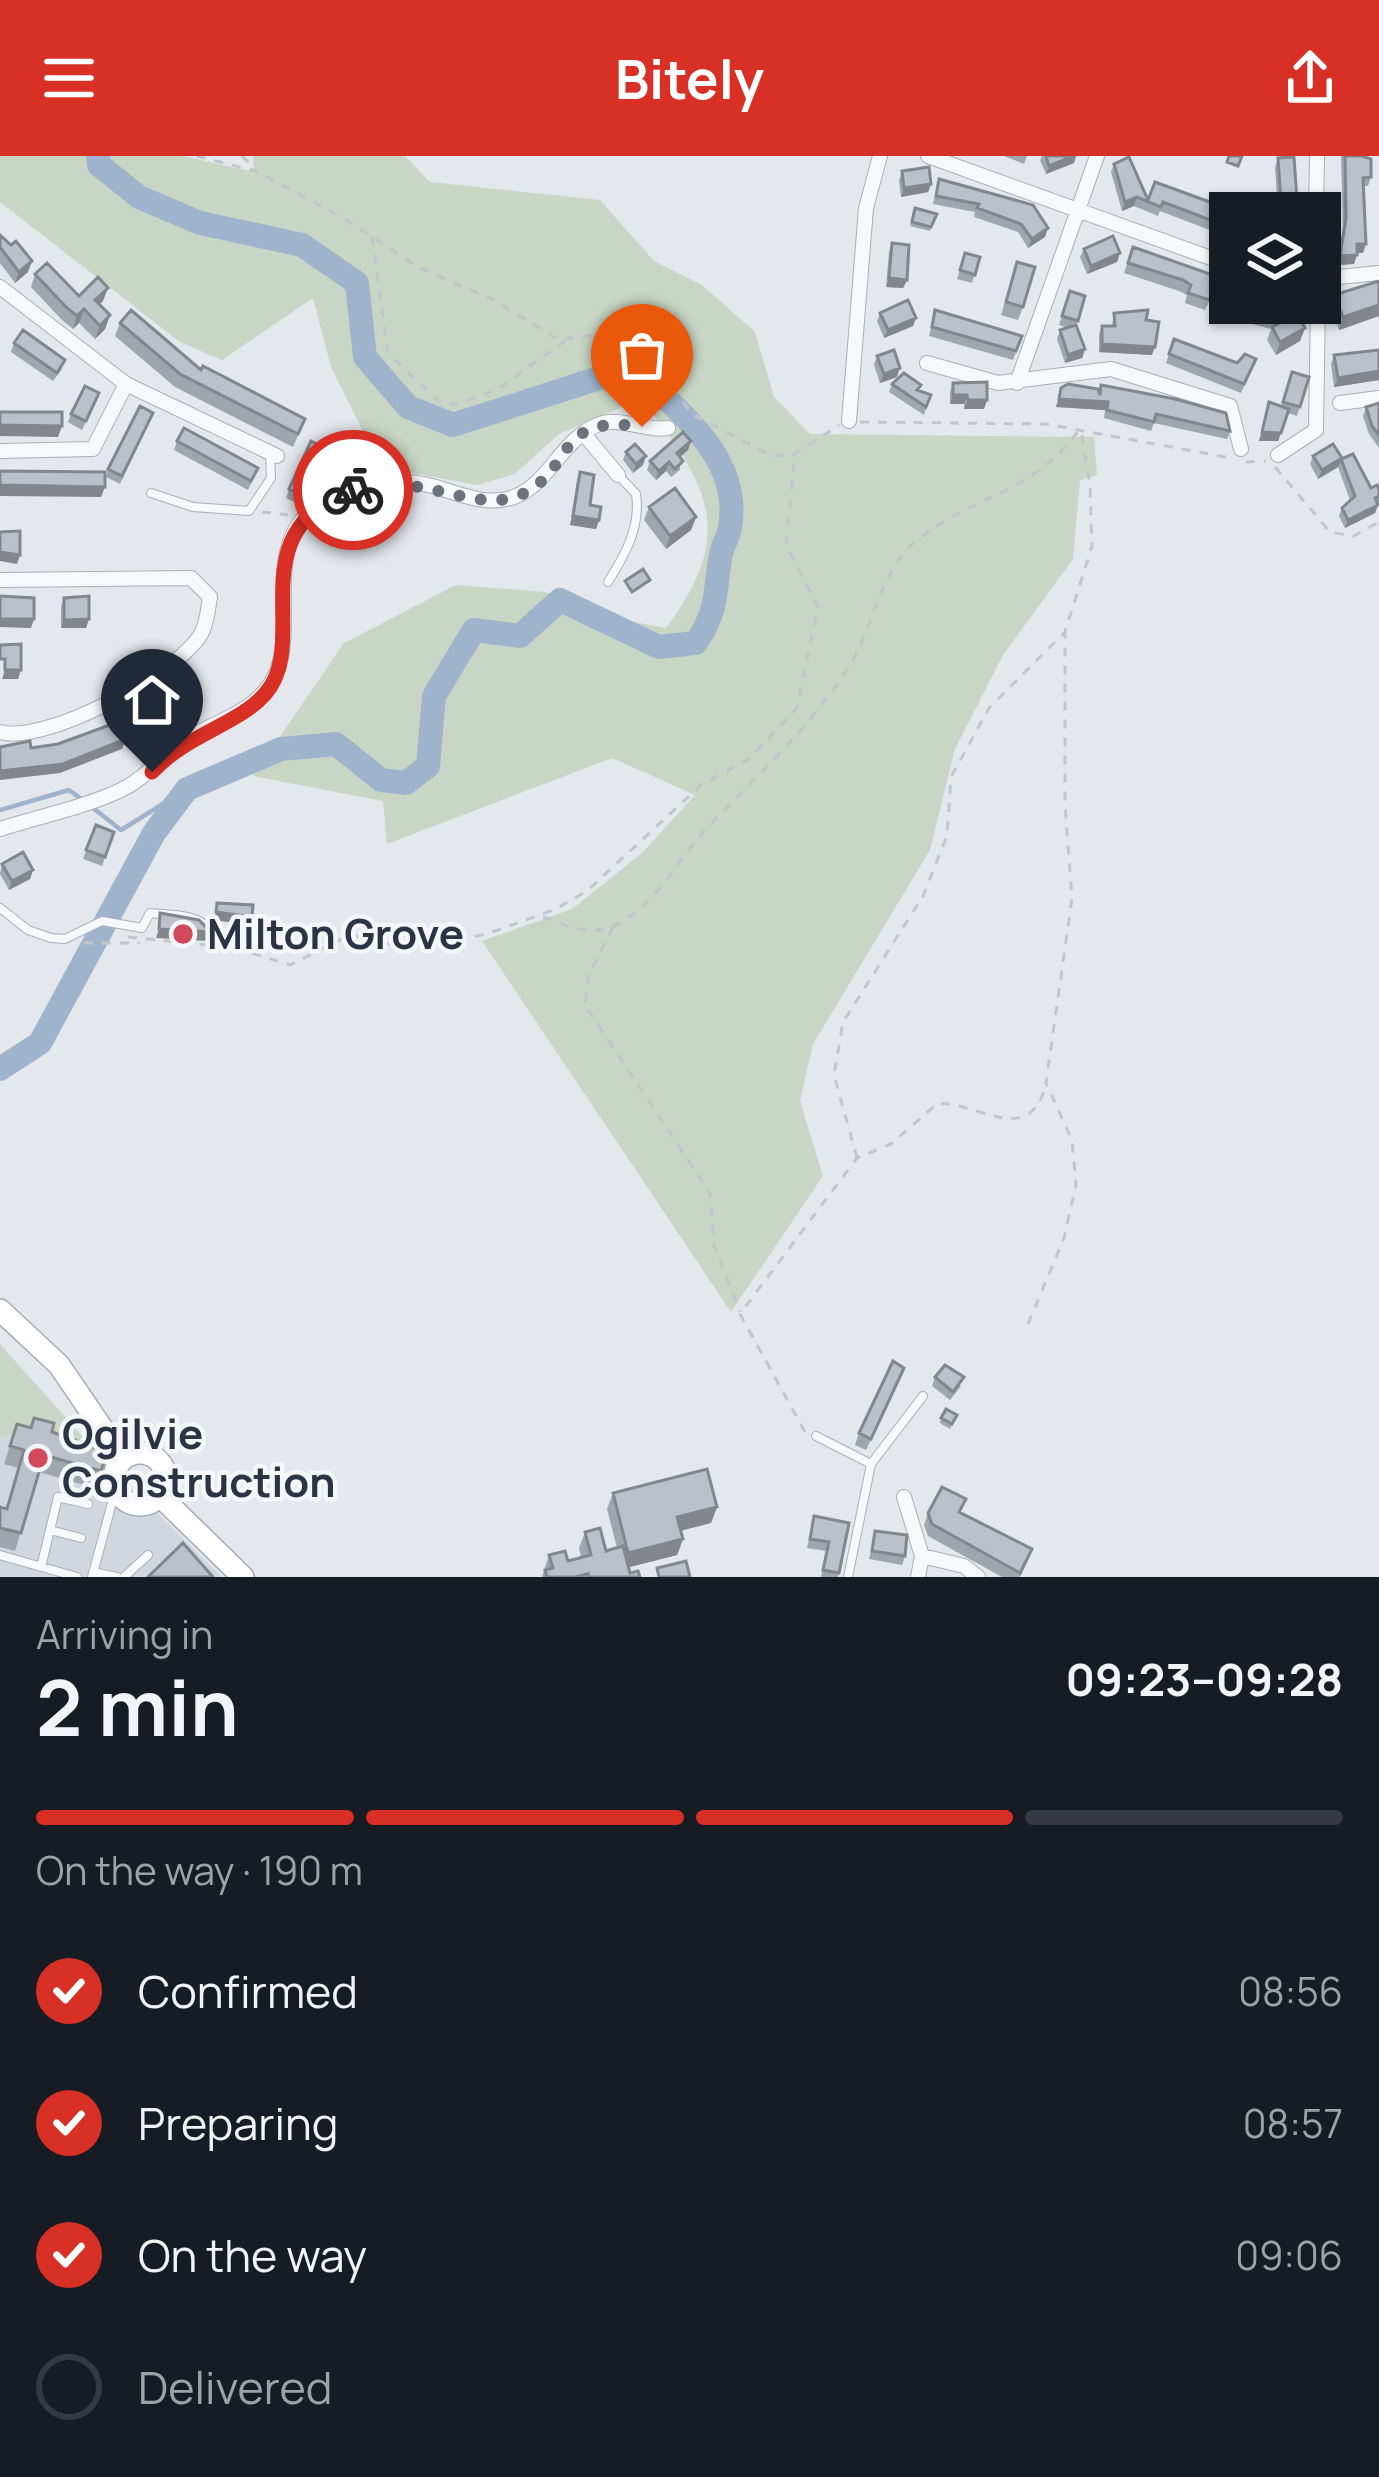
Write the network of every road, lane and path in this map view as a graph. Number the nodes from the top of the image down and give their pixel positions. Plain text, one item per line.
1 (197, 156) edge
2 (242, 156) edge
3 (880, 156) edge
4 (928, 156) edge
5 (1097, 156) edge
6 (1317, 156) edge
7 (256, 171) junction
8 (1316, 192) edge
9 (1080, 210) junction
10 (371, 236) junction
11 (1209, 257) edge
12 (1379, 273) edge
13 (1341, 277) edge
14 (0, 286) edge
15 (1318, 324) edge
16 (565, 340) junction
17 (928, 363) dead end
18 (1017, 383) junction
19 (126, 384) junction
20 (1379, 398) edge
21 (1340, 403) dead end
22 (849, 422) junction
23 (668, 428) dead end
24 (1080, 428) junction
25 (583, 433) junction
26 (1241, 449) dead end
27 (0, 451) edge
28 (274, 454) joint
29 (795, 454) junction
30 (1275, 458) junction
31 (618, 475) joint
32 (151, 494) dead end
33 (248, 511) junction
34 (306, 518) junction
35 (1379, 523) edge
36 (0, 580) edge
37 (608, 583) dead end
38 (1065, 632) junction
39 (0, 732) edge
40 (0, 829) edge
41 (0, 908) edge
42 (538, 915) junction
43 (614, 926) junction
44 (120, 929) junction
45 (65, 939) junction
46 (144, 943) junction
47 (222, 946) junction
48 (1046, 1083) junction
49 (857, 1158) junction
50 (0, 1310) edge
51 (740, 1314) junction
52 (1028, 1324) dead end
53 (923, 1396) dead end
54 (816, 1436) joint
55 (123, 1459) junction
56 (871, 1464) junction
57 (116, 1488) junction
58 (160, 1496) junction
59 (904, 1497) dead end
60 (88, 1504) dead end
61 (50, 1530) junction
62 (81, 1538) dead end
63 (0, 1555) edge
64 (148, 1555) dead end
65 (922, 1556) junction
66 (41, 1567) junction
67 (93, 1575) edge
68 (77, 1577) edge
69 (120, 1577) edge
70 (244, 1577) edge
71 (848, 1577) edge
72 (918, 1577) edge
73 (978, 1577) edge

1 - 7 path
2 - 7 path
3 - 22 street
4 - 9 street
5 - 9 street
6 - 8 street
7 - 10 path
9 - 11 street
9 - 18 street
10 - 16 path
10 - 16 path
12 - 13 street
14 - 19 street
15 - 30 street
16 - 29 path
17 - 18 street
18 - 26 street
19 - 27 street
19 - 28 street
20 - 21 street
22 - 24 path
22 - 29 path
23 - 25 street
24 - 30 path
24 - 38 path
24 - 43 path
25 - 31 street
25 - 34 street
28 - 33 lane
29 - 42 path
30 - 35 path
31 - 37 lane
32 - 33 lane
33 - 34 path
34 - 40 street
36 - 39 street
38 - 48 path
38 - 49 path
41 - 45 lane
42 - 43 path
42 - 47 path
43 - 51 path
44 - 45 lane
44 - 46 path
44 - 47 lane
45 - 46 path
46 - 47 path
48 - 49 path
48 - 52 path
49 - 51 path
50 - 55 main road
51 - 54 path
53 - 56 lane
54 - 56 lane
55 - 57 main road
55 - 58 main road
56 - 71 lane
57 - 58 main road
57 - 67 lane
58 - 70 main road
59 - 65 street
60 - 61 lane
61 - 62 lane
61 - 66 lane
63 - 66 lane
64 - 69 lane
65 - 72 street
65 - 73 street
66 - 68 lane
67 - 69 lane

